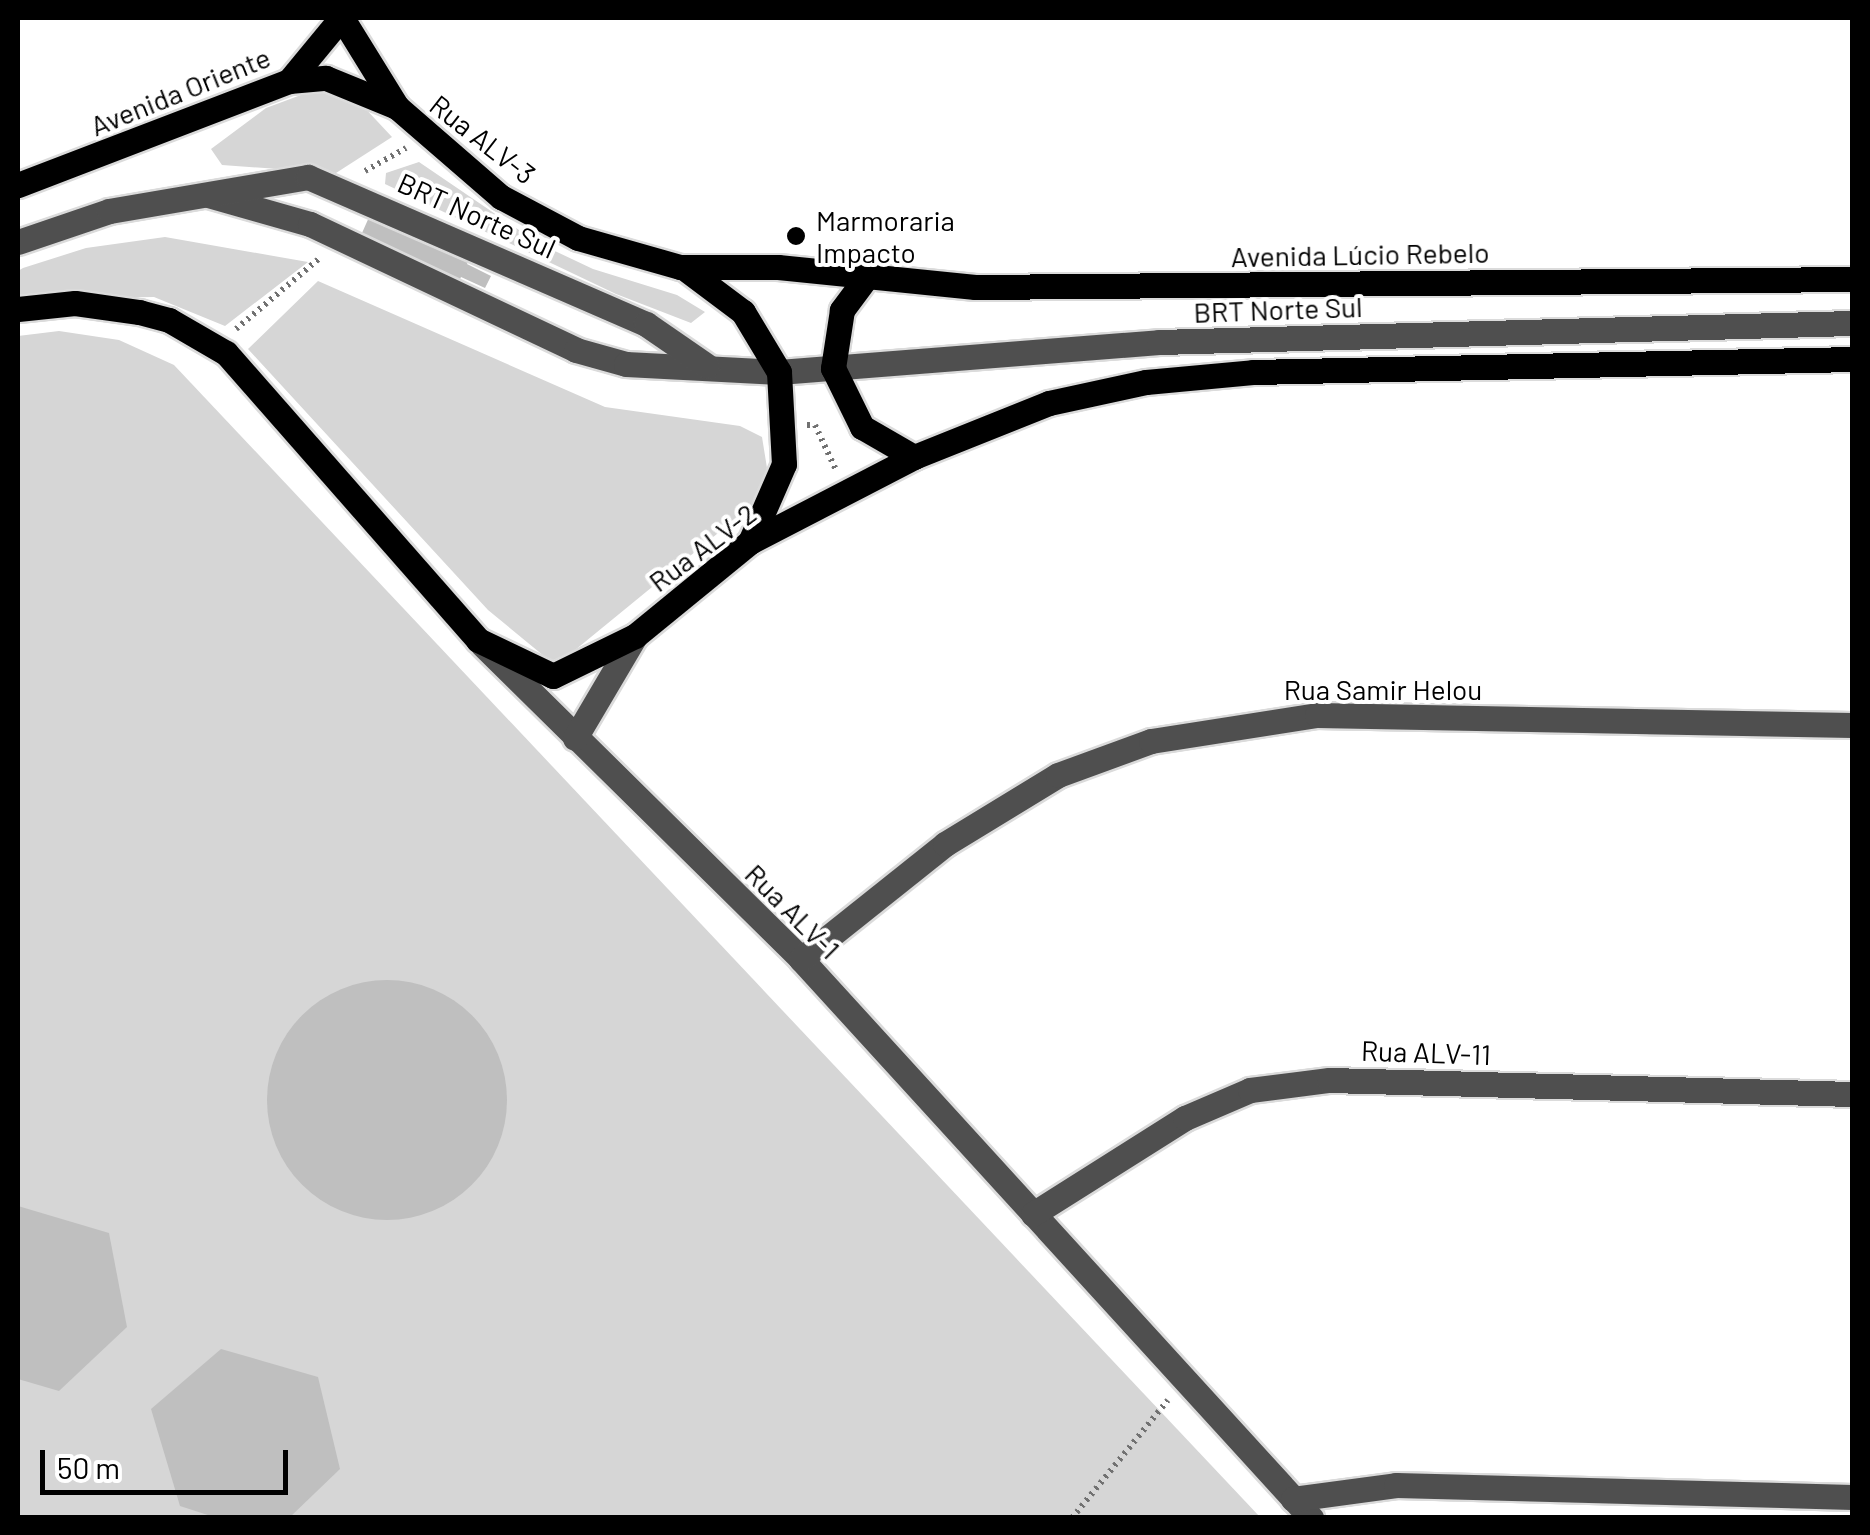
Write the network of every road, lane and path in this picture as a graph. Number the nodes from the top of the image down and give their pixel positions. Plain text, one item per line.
1 (342, 18) edge
2 (288, 82) junction
3 (396, 106) junction
4 (425, 138) junction
5 (18, 185) edge
6 (349, 192) junction
7 (208, 195) junction
8 (331, 234) junction
9 (18, 242) edge
10 (680, 267) junction
11 (868, 274) junction
12 (1852, 279) edge
13 (18, 309) edge
14 (1852, 323) edge
15 (221, 350) junction
16 (1852, 360) edge
17 (707, 366) junction
18 (833, 368) junction
19 (779, 372) junction
20 (786, 425) junction
21 (914, 457) junction
22 (846, 492) junction
23 (750, 542) junction
24 (634, 636) junction
25 (478, 640) junction
26 (1852, 725) edge
27 (574, 738) junction
28 (801, 959) junction
29 (1852, 1094) edge
30 (1033, 1214) junction
31 (1185, 1380) junction
32 (1852, 1497) edge
33 (1302, 1508) edge
34 (1072, 1518) edge

1 - 2 main road, Avenida Oriente
1 - 3 main road, Rua ALV-3
2 - 3 main road
2 - 5 main road, Avenida Oriente
3 - 4 main road, Rua ALV-3
4 - 6 path
4 - 10 main road, Rua ALV-3
6 - 7 street, BRT Norte Sul
6 - 17 street, BRT Norte Sul
7 - 8 street, BRT Norte Sul
7 - 9 street, BRT Norte Sul
8 - 15 path
8 - 17 street, BRT Norte Sul
10 - 11 main road, Rua ALV-3
10 - 19 main road
11 - 12 main road, Avenida Lúcio Rebelo
11 - 18 main road
13 - 15 main road
14 - 18 street, BRT Norte Sul
15 - 25 main road, Rua ALV-1
16 - 21 main road
17 - 19 street, BRT Norte Sul
18 - 19 street, BRT Norte Sul
18 - 21 main road
19 - 20 main road
20 - 22 path
20 - 23 main road
21 - 22 main road, Rua ALV-2
22 - 23 main road, Rua ALV-2
23 - 24 main road, Rua ALV-2
24 - 25 main road
24 - 27 street, Rua ALV-2
25 - 27 street, Rua ALV-1
26 - 28 street, Rua Samir Helou
27 - 28 street, Rua ALV-1
28 - 30 street, Rua ALV-1
29 - 30 street, Rua ALV-11
30 - 31 street, Rua ALV-1
31 - 33 street, Rua ALV-1
31 - 34 path
32 - 33 street

